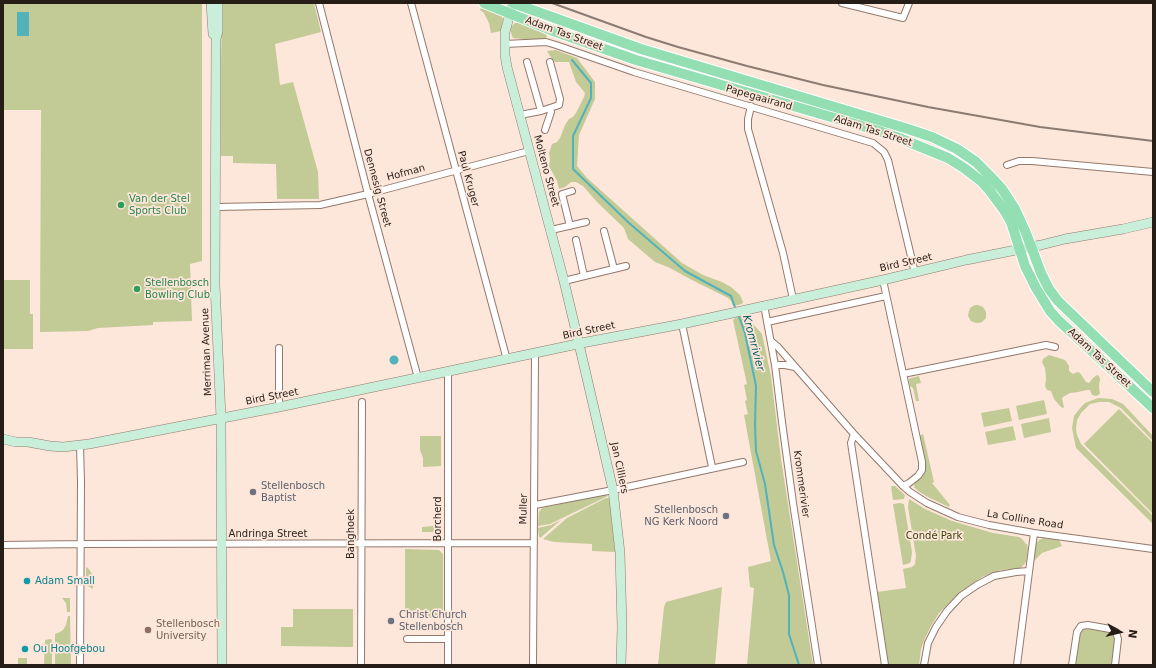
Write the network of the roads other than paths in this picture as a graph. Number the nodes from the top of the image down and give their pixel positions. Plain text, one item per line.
1 (211, 3) edge
2 (218, 3) edge
3 (319, 3) edge
4 (411, 3) edge
5 (484, 3) edge
6 (513, 3) edge
7 (842, 3) edge
8 (909, 3) edge
9 (509, 13) junction
10 (216, 39) junction
11 (505, 44) junction
12 (527, 62) dead end
13 (550, 62) dead end
14 (751, 106) junction
15 (550, 108) junction
16 (538, 111) junction
17 (520, 115) junction
18 (882, 120) junction
19 (545, 130) dead end
20 (879, 132) junction
21 (529, 151) junction
22 (1007, 165) dead end
23 (456, 170) junction
24 (1153, 172) edge
25 (572, 191) dead end
26 (368, 194) junction
27 (216, 206) junction
28 (586, 222) dead end
29 (1153, 222) edge
30 (570, 226) junction
31 (550, 230) junction
32 (604, 231) dead end
33 (576, 240) dead end
34 (1031, 247) junction
35 (1020, 248) junction
36 (626, 266) dead end
37 (614, 269) junction
38 (915, 273) junction
39 (584, 276) junction
40 (883, 280) junction
41 (564, 281) junction
42 (886, 296) junction
43 (793, 299) junction
44 (764, 305) junction
45 (767, 322) junction
46 (682, 324) junction
47 (771, 341) junction
48 (579, 344) junction
49 (1055, 347) dead end
50 (279, 348) dead end
51 (535, 354) junction
52 (507, 360) junction
53 (775, 365) junction
54 (795, 367) junction
55 (448, 372) junction
56 (903, 374) junction
57 (418, 378) junction
58 (1153, 392) edge
59 (362, 402) dead end
60 (279, 407) junction
61 (1153, 408) edge
62 (221, 418) junction
63 (3, 434) edge
64 (854, 434) junction
65 (3, 440) edge
66 (28, 442) junction
67 (80, 445) junction
68 (743, 462) dead end
69 (712, 467) junction
70 (903, 486) junction
71 (613, 490) junction
72 (535, 505) junction
73 (1034, 533) junction
74 (448, 543) junction
75 (534, 543) junction
76 (80, 544) junction
77 (221, 544) junction
78 (361, 544) junction
79 (3, 545) edge
80 (1153, 549) edge
81 (1028, 571) junction
82 (622, 600) junction
83 (407, 639) dead end
84 (448, 639) junction
85 (80, 665) edge
86 (222, 665) edge
87 (361, 665) edge
88 (448, 665) edge
89 (533, 665) edge
90 (616, 665) edge
91 (621, 665) edge
92 (818, 665) edge
93 (885, 665) edge
94 (924, 665) edge
95 (1016, 665) edge
96 (1072, 665) edge
97 (1115, 665) edge

1 - 10 street, Merriman Avenue
2 - 10 street, Merriman Avenue
3 - 26 street, Dennesig Street
4 - 23 street, Paul Kruger
5 - 9 main road, Adam Tas Street
6 - 9 street, Molteno Street
6 - 18 main road, Adam Tas Street
7 - 8 street
9 - 11 street, Molteno Street
9 - 20 main road, Adam Tas Street
10 - 27 street, Merriman Avenue
11 - 14 street, Papegaairand
11 - 17 street, Molteno Street
12 - 16 street
13 - 15 street
14 - 38 street, Papegaairand
14 - 43 street
15 - 16 street
15 - 19 street
16 - 17 street
17 - 21 street, Molteno Street
18 - 20 main road
18 - 34 main road, Adam Tas Street
20 - 35 main road, Adam Tas Street
21 - 23 street, Hofman
21 - 31 street, Molteno Street
22 - 24 street
23 - 26 street, Hofman
23 - 52 street, Paul Kruger
25 - 30 street
26 - 27 street, Hofman
26 - 57 street, Dennesig Street
27 - 62 street, Merriman Avenue
28 - 30 street
29 - 34 street, Bird Street
30 - 31 street
31 - 41 street, Molteno Street
32 - 37 street
33 - 39 street
34 - 35 street, Bird Street
34 - 58 main road, Adam Tas Street
35 - 38 street, Bird Street
35 - 61 main road, Adam Tas Street
36 - 37 street
37 - 39 street
38 - 40 street, Bird Street
39 - 41 street
40 - 42 street
40 - 43 street, Bird Street
41 - 48 street, Molteno Street
42 - 45 street
42 - 56 street
43 - 44 street, Bird Street
44 - 45 street, Krommerivier
44 - 46 street, Bird Street
45 - 47 street, Krommerivier
46 - 48 street, Bird Street
46 - 69 street
47 - 53 street, Krommerivier
47 - 54 street, La Colline Road
48 - 51 street, Bird Street
48 - 71 street, Jan Cilliers
49 - 56 street
50 - 60 street
51 - 52 street, Bird Street
51 - 72 street, Muller
52 - 55 street, Bird Street
53 - 54 street
53 - 92 street, Krommerivier
54 - 64 street, La Colline Road
55 - 57 street, Bird Street
55 - 74 street, Borcherd
56 - 70 street
57 - 60 street, Bird Street
59 - 78 street, Banghoek
60 - 62 street, Bird Street
62 - 67 street, Bird Street
62 - 77 street, Merriman Avenue
63 - 66 street, Bird Street
64 - 70 street, La Colline Road
64 - 93 street
65 - 66 street, Bird Street
66 - 67 street, Bird Street
67 - 76 street
68 - 69 street
69 - 71 street
70 - 73 street, La Colline Road
71 - 72 street
71 - 82 street, Jan Cilliers
72 - 75 street, Muller
73 - 80 street, La Colline Road
73 - 81 street
74 - 75 street, Andringa Street
74 - 78 street, Andringa Street
74 - 84 street, Borcherd
75 - 89 street, Muller
76 - 77 street, Andringa Street
76 - 79 street, Andringa Street
76 - 85 street
77 - 78 street, Andringa Street
77 - 86 street, Merriman Avenue
78 - 87 street, Banghoek
81 - 94 street
81 - 95 street
82 - 90 street, Jan Cilliers
82 - 91 street, Jan Cilliers
83 - 84 street
84 - 88 street, Borcherd
96 - 97 street

